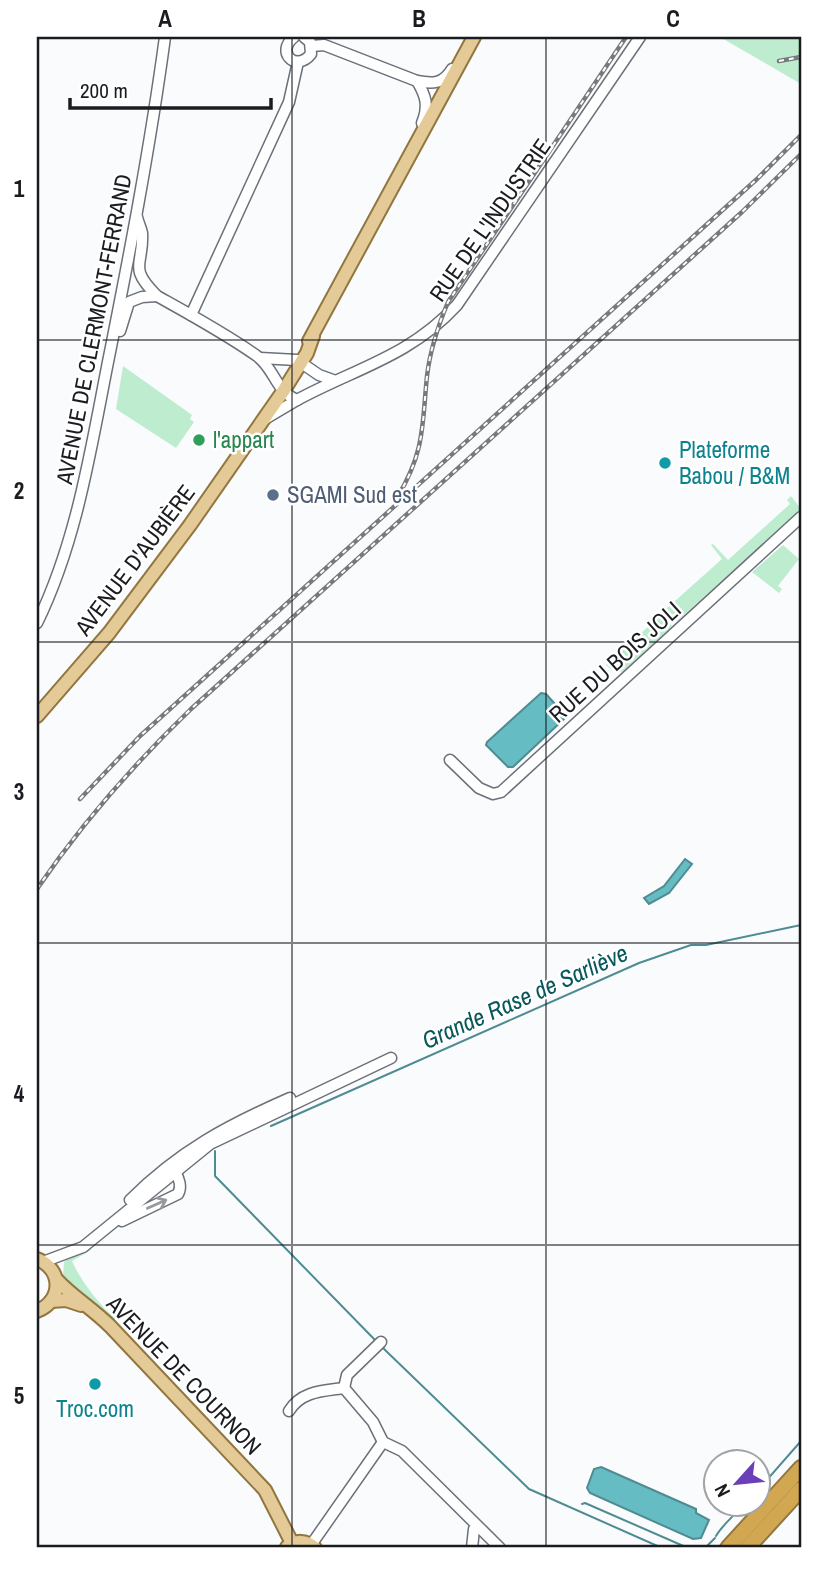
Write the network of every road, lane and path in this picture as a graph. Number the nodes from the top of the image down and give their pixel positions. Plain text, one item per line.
1 (164, 37) edge
2 (304, 37) edge
3 (473, 37) edge
4 (480, 37) edge
5 (640, 37) edge
6 (291, 38) edge
7 (312, 46) junction
8 (298, 62) junction
9 (417, 81) junction
10 (431, 83) junction
11 (426, 95) junction
12 (444, 96) junction
13 (407, 164) junction
14 (137, 216) junction
15 (157, 296) junction
16 (191, 315) junction
17 (260, 358) junction
18 (299, 362) junction
19 (106, 374) junction
20 (333, 380) junction
21 (282, 389) junction
22 (298, 400) junction
23 (263, 421) junction
24 (801, 517) edge
25 (37, 624) edge
26 (37, 716) edge
27 (450, 760) dead end
28 (177, 1170) junction
29 (115, 1223) junction
30 (69, 1253) junction
31 (40, 1261) edge
32 (55, 1276) junction
33 (51, 1301) junction
34 (37, 1311) edge
35 (382, 1342) dead end
36 (344, 1388) junction
37 (289, 1411) dead end
38 (383, 1442) junction
39 (801, 1468) edge
40 (801, 1489) edge
41 (273, 1506) junction
42 (477, 1525) junction
43 (289, 1546) edge
44 (313, 1546) edge
45 (472, 1548) edge
46 (500, 1548) edge
47 (728, 1548) edge
48 (747, 1548) edge

1 - 14 street, AVENUE DE CLERMONT-FERRAND
2 - 7 street
3 - 10 street, AVENUE D'AUBIÈRE
3 - 12 main road, AVENUE D'AUBIÈRE
4 - 12 main road, AVENUE D'AUBIÈRE
5 - 20 street, RUE DE L'INDUSTRIE
6 - 8 street
7 - 8 street
7 - 9 street
8 - 16 street
9 - 10 street
9 - 11 street
10 - 12 street
11 - 12 street
11 - 13 street, AVENUE D'AUBIÈRE
12 - 13 main road, AVENUE D'AUBIÈRE
13 - 18 main road, AVENUE D'AUBIÈRE
14 - 15 street
14 - 19 street, AVENUE DE CLERMONT-FERRAND
15 - 16 street
15 - 19 street
16 - 17 street
17 - 18 street
17 - 21 street
18 - 20 street
18 - 21 main road, AVENUE D'AUBIÈRE
19 - 25 street, AVENUE DE CLERMONT-FERRAND
20 - 22 street, RUE DE L'INDUSTRIE
21 - 22 street
21 - 23 main road, AVENUE D'AUBIÈRE
22 - 23 street, RUE DE L'INDUSTRIE
23 - 26 main road, AVENUE D'AUBIÈRE
24 - 27 street, RUE DU BOIS JOLI
28 - 29 street
29 -> 28 street
28 - 30 street
29 - 30 street
30 - 31 street
30 - 32 street
31 - 32 main road, AVENUE DE COURNON
32 - 33 main road
32 - 41 main road, AVENUE DE COURNON
33 - 34 main road
33 - 41 main road, AVENUE DE COURNON
35 - 36 street
36 - 37 street
36 - 38 street
38 - 42 street
38 - 44 street
39 - 47 highway
40 - 48 highway
41 - 43 main road, AVENUE DE COURNON
42 - 45 street
42 - 46 street
43 - 44 main road

